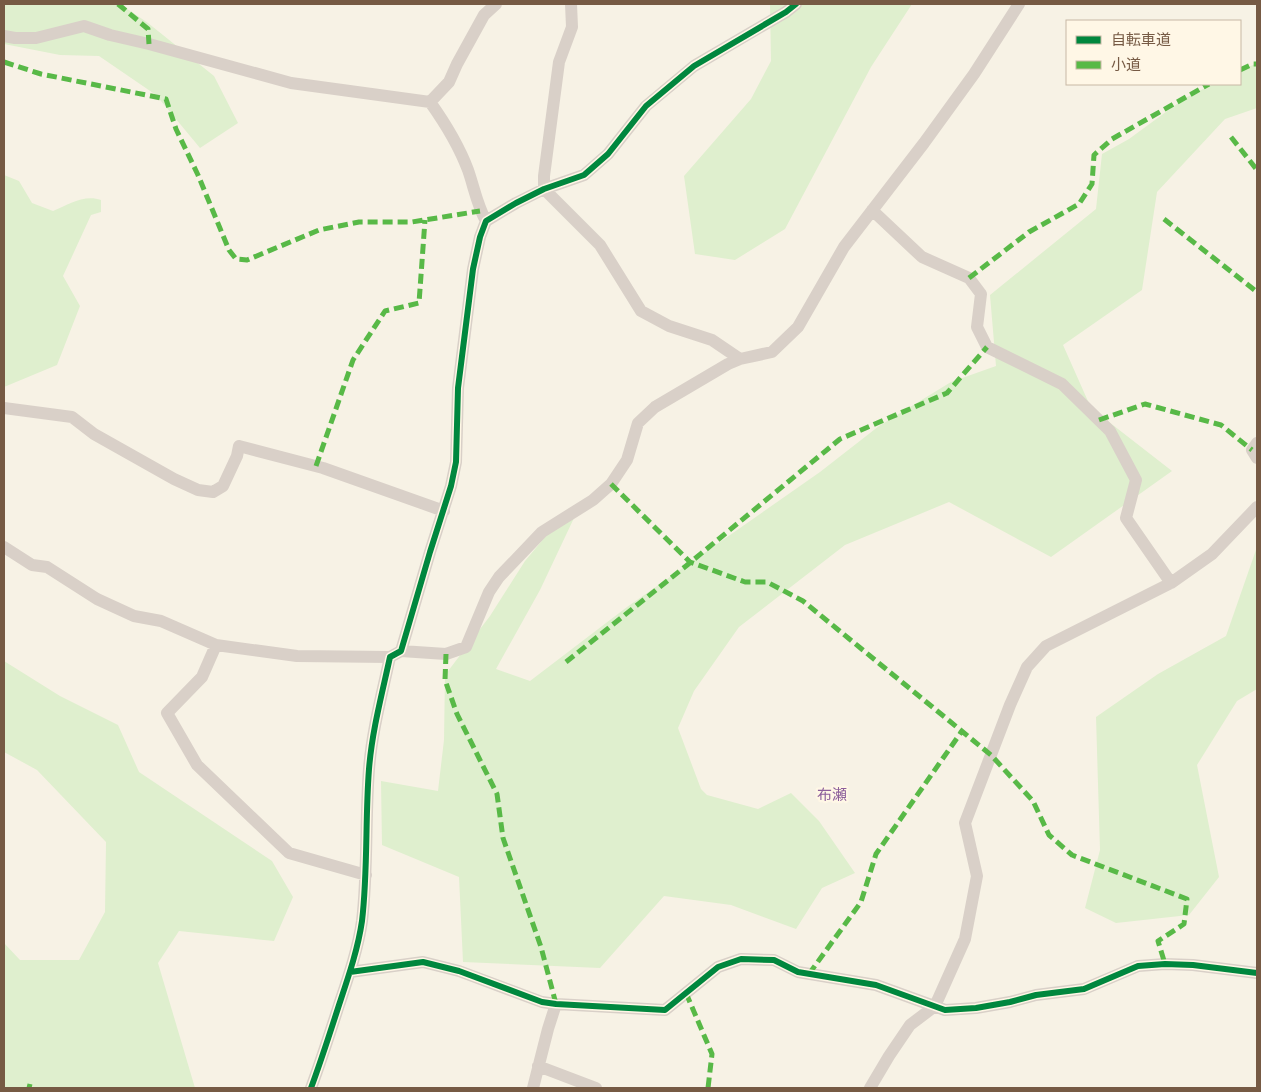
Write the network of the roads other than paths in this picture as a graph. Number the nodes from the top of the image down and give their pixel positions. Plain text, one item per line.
1 (496, 4) edge
2 (571, 4) edge
3 (796, 4) edge
4 (1018, 4) edge
5 (4, 36) edge
6 (430, 102) junction
7 (544, 190) junction
8 (872, 210) junction
9 (486, 221) junction
10 (740, 359) junction
11 (4, 408) edge
12 (1257, 443) edge
13 (1257, 458) edge
14 (1257, 507) edge
15 (444, 511) junction
16 (4, 547) edge
17 (1171, 584) junction
18 (216, 645) junction
19 (401, 651) junction
20 (390, 657) junction
21 (366, 875) junction
22 (350, 972) junction
23 (1257, 973) edge
24 (556, 1004) junction
25 (935, 1006) junction
26 (538, 1066) junction
27 (311, 1088) edge
28 (533, 1088) edge
29 (596, 1088) edge
30 (870, 1088) edge

1 - 6 street
2 - 7 street
3 - 7 street
4 - 8 street
5 - 6 street
6 - 9 street
7 - 9 street
7 - 10 street
8 - 10 street
8 - 17 street
9 - 15 street
10 - 19 street
11 - 15 street
12 - 13 street
14 - 17 street
15 - 19 street
16 - 18 street
17 - 25 street
18 - 20 street
18 - 21 street
19 - 20 street
20 - 21 street
21 - 22 street
22 - 24 street
22 - 27 street
23 - 25 street
24 - 25 street
24 - 26 street
25 - 30 street
26 - 28 street
26 - 29 street

